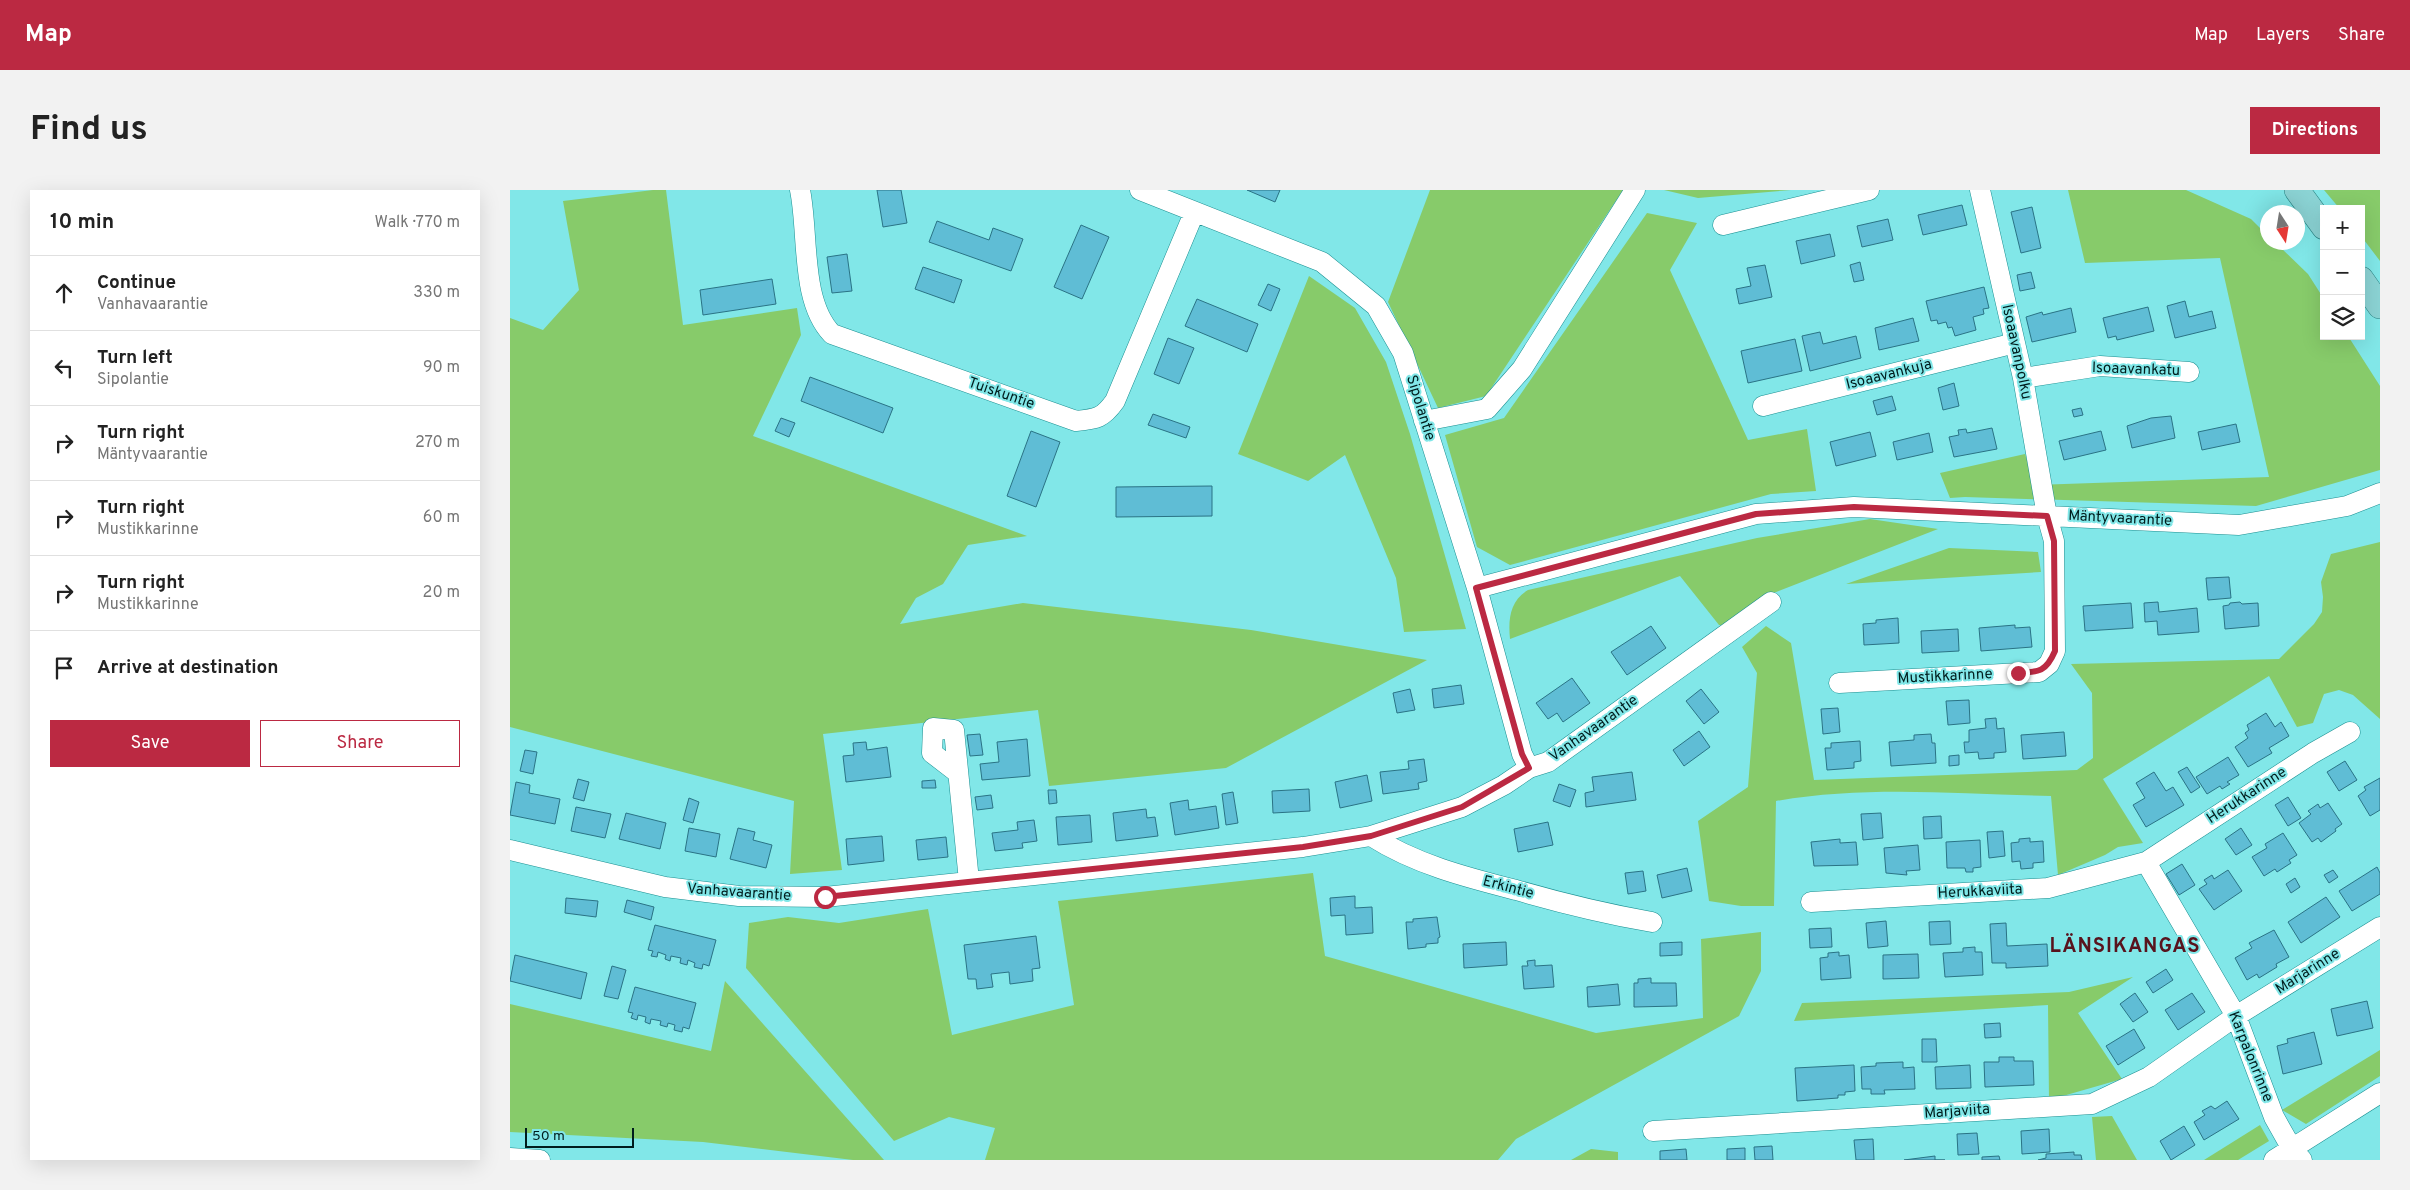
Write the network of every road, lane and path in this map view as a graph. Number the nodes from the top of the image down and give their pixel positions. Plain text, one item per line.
1 (800, 190) edge
2 (1140, 190) edge
3 (1635, 190) edge
4 (1869, 190) edge
5 (1980, 190) edge
6 (2298, 190) edge
7 (1194, 213) junction
8 (2320, 221) edge
9 (1723, 225) dead end
10 (2365, 285) edge
11 (2380, 306) edge
12 (2014, 343) junction
13 (2189, 372) dead end
14 (2023, 378) junction
15 (1763, 406) dead end
16 (1424, 421) junction
17 (2380, 493) edge
18 (2047, 516) junction
19 (1476, 588) junction
20 (1771, 602) dead end
21 (1839, 683) dead end
22 (2350, 732) dead end
23 (1529, 768) junction
24 (958, 773) dead end
25 (1371, 836) junction
26 (510, 850) edge
27 (2146, 862) junction
28 (969, 881) junction
29 (1811, 902) dead end
30 (1652, 922) dead end
31 (2380, 927) edge
32 (2236, 1016) junction
33 (2380, 1093) edge
34 (1653, 1132) dead end
35 (2297, 1154) edge
36 (510, 1158) edge
37 (540, 1160) edge
38 (2274, 1160) edge

1 - 7 street, Tuiskuntie
2 - 7 street, Sipolantie
3 - 16 street
4 - 9 street
5 - 12 street, Isoaavanpolku
6 - 8 main road
7 - 16 street, Sipolantie
10 - 11 main road
12 - 14 street, Isoaavanpolku
12 - 15 street, Isoaavankuja
13 - 14 street, Isoaavankatu
14 - 18 street, Isoaavanpolku
16 - 19 street, Sipolantie
17 - 18 street, Mäntyvaarantie
18 - 19 street, Mäntyvaarantie
18 - 21 street, Mustikkarinne
19 - 23 street, Sipolantie
20 - 23 street, Vanhavaarantie
22 - 27 street, Herukkarinne
23 - 25 street, Vanhavaarantie
24 - 28 street
25 - 28 street, Vanhavaarantie
25 - 30 street, Erkintie
26 - 28 street, Vanhavaarantie
27 - 29 street, Herukkaviita
27 - 32 street, Karpalonrinne
31 - 32 street, Marjarinne
32 - 34 street, Marjaviita
32 - 35 street, Karpalonrinne
33 - 35 street
35 - 38 street
36 - 37 street

